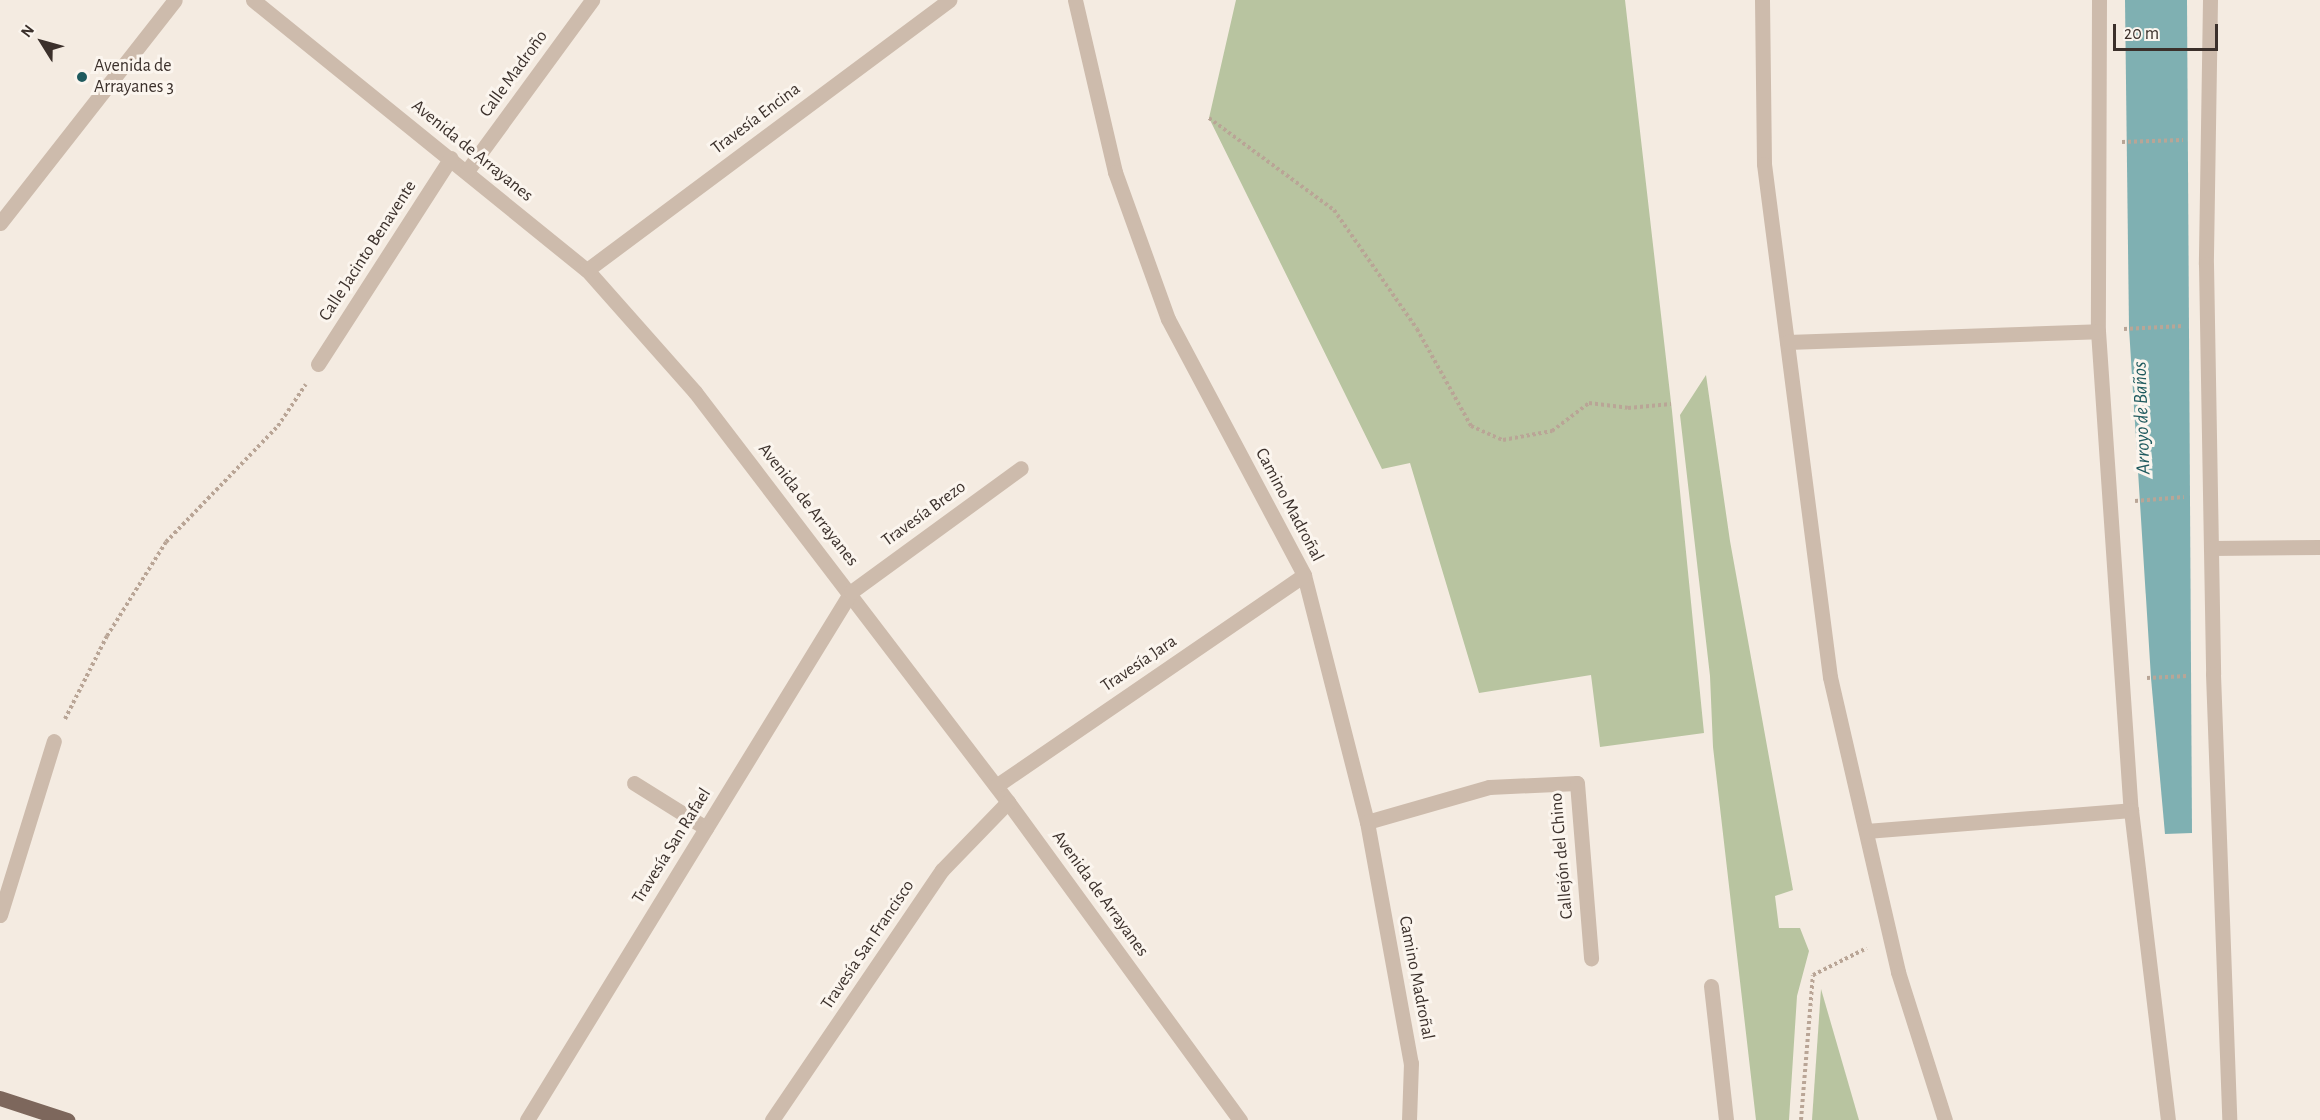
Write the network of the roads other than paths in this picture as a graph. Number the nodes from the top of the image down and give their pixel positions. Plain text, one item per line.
1 (175, 0) edge
2 (253, 0) edge
3 (592, 0) edge
4 (1075, 0) edge
5 (1762, 0) edge
6 (2099, 0) edge
7 (2210, 0) edge
8 (942, 2) edge
9 (450, 158) junction
10 (467, 171) junction
11 (0, 223) edge
12 (587, 270) junction
13 (2098, 331) junction
14 (1787, 342) junction
15 (318, 364) road end
16 (1021, 468) dead end
17 (2320, 547) edge
18 (2211, 548) junction
19 (1304, 575) junction
20 (851, 592) junction
21 (54, 741) road end
22 (634, 783) dead end
23 (996, 786) junction
24 (1008, 802) junction
25 (2131, 810) junction
26 (1367, 822) junction
27 (706, 828) junction
28 (1866, 831) junction
29 (0, 915) edge
30 (1591, 958) dead end
31 (1711, 986) dead end
32 (0, 1098) edge
33 (67, 1120) edge
34 (527, 1120) edge
35 (772, 1120) edge
36 (1240, 1120) edge
37 (1408, 1120) edge
38 (1726, 1120) edge
39 (1945, 1120) edge
40 (2168, 1120) edge
41 (2229, 1120) edge

1 - 11 street
2 - 9 street, Avenida de Arrayanes
3 - 10 street, Calle Madroño
4 - 19 street, Camino Madroñal
5 - 14 street
6 - 13 street
7 - 18 street
8 - 12 street, Travesía Encina
9 - 10 street, Avenida de Arrayanes
9 - 15 street, Calle Jacinto Benavente
10 - 12 street, Avenida de Arrayanes
12 - 20 street, Avenida de Arrayanes
13 - 14 street
13 - 25 street
14 - 28 street
16 - 20 street, Travesía Brezo
17 - 18 street
18 - 41 street
19 - 23 street, Travesía Jara
19 - 26 street, Camino Madroñal
20 - 23 street, Avenida de Arrayanes
20 - 27 street, Travesía San Rafael
21 - 29 street
22 - 27 street
23 - 24 street, Avenida de Arrayanes
24 - 35 street, Travesía San Francisco
24 - 36 street, Avenida de Arrayanes
25 - 28 street
25 - 40 street
26 - 30 street, Callejón del Chino
26 - 37 street, Camino Madroñal
27 - 34 street, Travesía San Rafael
28 - 39 street
31 - 38 street
32 - 33 main road

